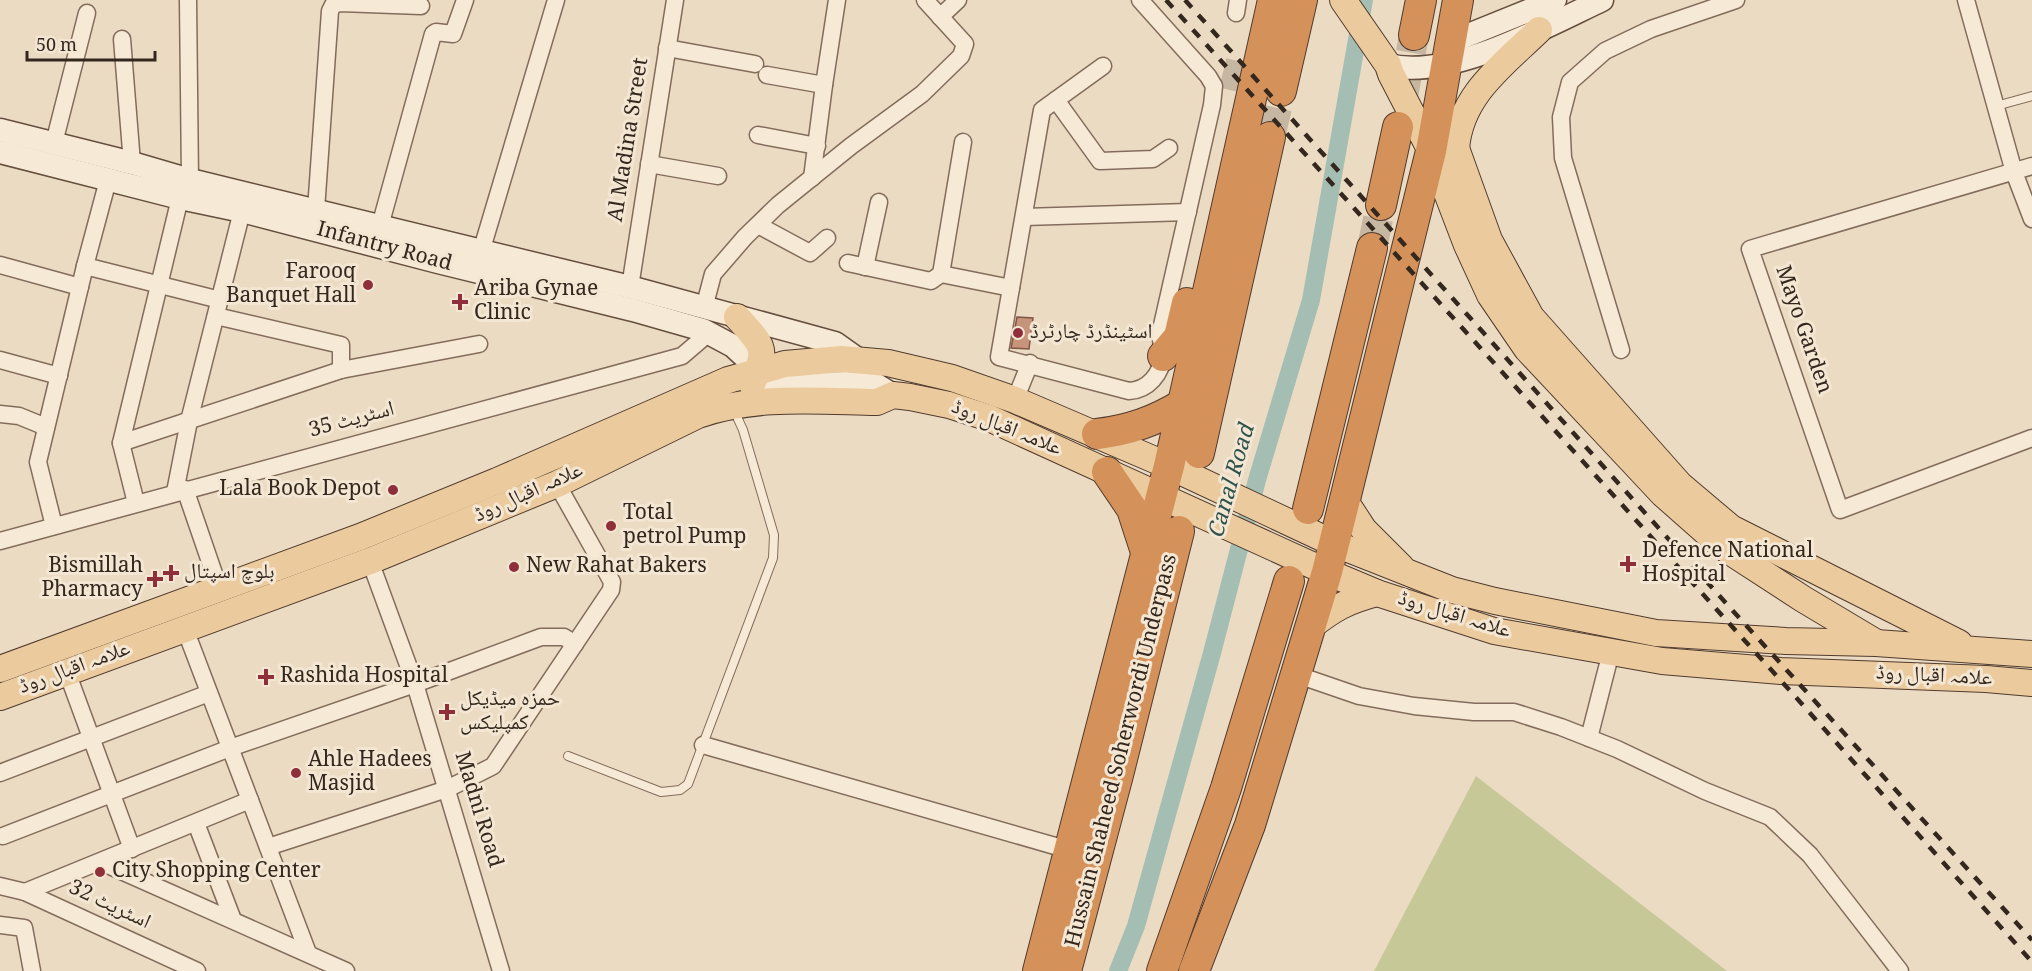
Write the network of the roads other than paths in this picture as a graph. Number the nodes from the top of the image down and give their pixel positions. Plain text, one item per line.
1 (188, 0) edge
2 (465, 0) edge
3 (556, 0) edge
4 (675, 0) edge
5 (837, 0) edge
6 (925, 0) edge
7 (958, 0) edge
8 (1140, 0) edge
9 (1272, 0) edge
10 (1302, 0) edge
11 (1343, 0) edge
12 (1421, 0) edge
13 (1458, 0) edge
14 (1555, 0) edge
15 (1602, 0) edge
16 (1736, 0) edge
17 (1966, 0) edge
18 (1243, 4) edge
19 (421, 6) dead end
20 (87, 13) dead end
21 (940, 17) junction
22 (1539, 30) junction
23 (1414, 35) tunnel mouth
24 (122, 39) dead end
25 (667, 48) junction
26 (1448, 53) junction
27 (1243, 54) tunnel mouth
28 (1387, 63) junction
29 (1103, 66) dead end
30 (824, 85) junction
31 (1234, 91) tunnel mouth
32 (1281, 91) tunnel mouth
33 (2032, 96) edge
34 (1056, 100) junction
35 (1996, 106) junction
36 (1398, 127) tunnel mouth
37 (0, 129) edge
38 (758, 135) dead end
39 (1270, 137) tunnel mouth
40 (963, 142) dead end
41 (54, 143) junction
42 (817, 146) junction
43 (1168, 148) dead end
44 (1443, 150) junction
45 (0, 152) edge
46 (132, 163) junction
47 (649, 164) junction
48 (2032, 166) edge
49 (2014, 172) junction
50 (718, 176) dead end
51 (812, 178) junction
52 (108, 180) junction
53 (185, 189) junction
54 (879, 202) dead end
55 (1381, 205) tunnel mouth
56 (316, 210) junction
57 (242, 211) junction
58 (1188, 212) junction
59 (1023, 217) junction
60 (2032, 219) edge
61 (758, 225) junction
62 (380, 226) junction
63 (827, 238) dead end
64 (1372, 248) tunnel mouth
65 (441, 252) junction
66 (482, 252) junction
67 (848, 263) dead end
68 (0, 265) edge
69 (86, 266) junction
70 (866, 267) junction
71 (941, 274) junction
72 (160, 286) junction
73 (81, 287) junction
74 (630, 287) junction
75 (1011, 288) junction
76 (218, 308) junction
77 (704, 308) junction
78 (737, 317) junction
79 (710, 332) junction
80 (479, 344) dead end
81 (1621, 350) dead end
82 (1163, 356) junction
83 (0, 360) edge
84 (860, 360) junction
85 (1030, 363) junction
86 (341, 370) junction
87 (759, 370) junction
88 (59, 376) junction
89 (893, 395) junction
90 (1016, 400) junction
91 (738, 404) junction
92 (1183, 404) junction
93 (0, 414) edge
94 (189, 421) junction
95 (46, 427) junction
96 (1097, 434) junction
97 (2032, 438) edge
98 (121, 443) junction
99 (1199, 453) dead end
100 (1168, 466) junction
101 (1107, 472) junction
102 (497, 481) junction
103 (557, 484) junction
104 (180, 491) junction
105 (1160, 495) junction
106 (1344, 501) junction
107 (136, 503) junction
108 (506, 506) junction
109 (1297, 515) junction
110 (54, 526) junction
111 (1179, 531) dead end
112 (0, 541) edge
113 (1334, 543) junction
114 (1146, 552) junction
115 (370, 561) junction
116 (1326, 572) junction
117 (1408, 574) junction
118 (1289, 581) dead end
119 (219, 588) junction
120 (1377, 593) junction
121 (1803, 599) junction
122 (1310, 627) junction
123 (185, 629) junction
124 (105, 630) junction
125 (1785, 641) junction
126 (1876, 643) junction
127 (575, 644) junction
128 (1970, 648) junction
129 (1611, 652) junction
130 (115, 654) junction
131 (2032, 654) edge
132 (0, 669) edge
133 (67, 672) junction
134 (1295, 674) junction
135 (1874, 674) junction
136 (2032, 683) edge
137 (415, 684) junction
138 (209, 693) junction
139 (0, 697) edge
140 (93, 738) junction
141 (1589, 738) junction
142 (703, 745) junction
143 (230, 748) junction
144 (568, 756) dead end
145 (0, 773) edge
146 (447, 789) junction
147 (112, 794) junction
148 (250, 800) junction
149 (196, 822) junction
150 (3, 836) dead end
151 (268, 847) junction
152 (132, 849) junction
153 (1069, 850) junction
154 (101, 862) junction
155 (0, 886) edge
156 (26, 892) junction
157 (232, 920) junction
158 (0, 925) edge
159 (308, 953) junction
160 (32, 971) edge
161 (197, 971) edge
162 (345, 971) edge
163 (501, 971) edge
164 (1038, 971) edge
165 (1066, 971) edge
166 (1162, 971) edge
167 (1194, 971) edge
168 (1900, 971) edge

1 - 53 street
2 - 62 street
3 - 66 street
4 - 25 street, Al Madina Street
5 - 30 street
6 - 21 street
7 - 21 street
8 - 58 street
9 - 92 highway
10 - 32 highway
11 - 28 main road
12 - 23 highway
13 - 26 highway
14 - 26 main road
15 - 22 main road
16 - 81 street
17 - 35 street
18 - 27 highway
19 - 56 street
20 - 41 street
21 - 51 street
22 - 26 main road
22 - 44 main road
24 - 46 street
25 - 30 street
25 - 47 street, Al Madina Street
26 - 28 main road
26 - 44 highway
28 - 44 main road
29 - 34 street
30 - 42 street
31 - 82 highway
33 - 35 lane
34 - 43 street
34 - 59 street
35 - 49 street
36 - 55 highway
37 - 41 main road, Infantry Road
38 - 42 street
39 - 99 highway
40 - 71 street
41 - 46 main road, Infantry Road
42 - 51 street
44 - 106 highway
44 - 121 main road
44 - 128 main road
45 - 52 main road, Infantry Road
46 - 53 main road, Infantry Road
47 - 50 street
47 - 74 street, Al Madina Street
48 - 49 street, Mayo Garden
49 - 60 street
49 - 97 street, Mayo Garden
51 - 61 street
52 - 53 main road, Infantry Road
52 - 69 street
53 - 56 main road, Infantry Road
53 - 57 main road, Infantry Road
53 - 72 street
54 - 70 street
56 - 62 main road, Infantry Road
57 - 65 main road, Infantry Road
57 - 76 street
58 - 59 street
58 - 82 street
59 - 75 street
61 - 63 street
61 - 77 street
62 - 65 main road, Infantry Road
64 - 109 highway
65 - 66 main road, Infantry Road
65 - 79 main road, Infantry Road
66 - 74 main road, Infantry Road
67 - 70 street
68 - 73 street
69 - 72 street
69 - 73 street
70 - 71 street
71 - 75 street
72 - 76 street
72 - 98 street
73 - 88 street
74 - 77 main road, Infantry Road
75 - 85 street
76 - 86 street
76 - 94 street
77 - 78 main road, Infantry Road
78 - 84 main road, Infantry Road
78 - 87 main road
79 - 87 main road, Infantry Road
79 - 104 street, اسٹریٹ 35
80 - 86 street
82 - 85 street
83 - 88 street
84 - 87 main road, علامہ اقبال روڈ
84 - 90 main road, علامہ اقبال روڈ
85 - 90 street
86 - 94 street
87 - 89 main road, Infantry Road
87 - 91 main road
87 - 102 main road, علامہ اقبال روڈ
88 - 95 street
89 - 91 main road, علامہ اقبال روڈ
89 - 101 main road, علامہ اقبال روڈ
90 - 96 main road, علامہ اقبال روڈ
91 - 103 main road, علامہ اقبال روڈ
91 - 142 lane
92 - 96 highway
92 - 100 highway
93 - 95 street
94 - 98 street
94 - 104 street
95 - 110 street
96 - 100 main road, علامہ اقبال روڈ
98 - 107 street
100 - 105 highway
100 - 109 main road, علامہ اقبال روڈ
101 - 105 main road, علامہ اقبال روڈ
101 - 114 highway
102 - 108 main road
102 - 119 main road, علامہ اقبال روڈ
103 - 108 main road, علامہ اقبال روڈ
103 - 127 street
104 - 107 street, اسٹریٹ 35
104 - 119 street
105 - 114 highway
105 - 116 main road, علامہ اقبال روڈ
106 - 113 highway
106 - 117 main road
107 - 110 street, اسٹریٹ 35
108 - 115 main road, علامہ اقبال روڈ
109 - 113 main road, علامہ اقبال روڈ
110 - 112 street, اسٹریٹ 35
111 - 165 highway, Hussain Shaheed Soherwordi Underpass
113 - 116 highway
113 - 117 main road, علامہ اقبال روڈ
114 - 153 highway
115 - 123 main road, علامہ اقبال روڈ
115 - 137 street, Madni Road
116 - 120 main road, علامہ اقبال روڈ
116 - 122 highway
117 - 125 main road, علامہ اقبال روڈ
118 - 166 highway
119 - 124 main road, علامہ اقبال روڈ
120 - 122 main road
120 - 129 main road, علامہ اقبال روڈ
121 - 125 main road
121 - 126 main road
122 - 134 highway
123 - 130 main road, علامہ اقبال روڈ
123 - 138 street
124 - 130 main road
124 - 132 main road, علامہ اقبال روڈ
125 - 126 main road, علامہ اقبال روڈ
126 - 128 main road, علامہ اقبال روڈ
126 - 135 main road
127 - 137 street
127 - 146 street
128 - 131 main road, علامہ اقبال روڈ
129 - 135 main road, علامہ اقبال روڈ
129 - 141 street
130 - 133 main road, علامہ اقبال روڈ
133 - 139 main road, علامہ اقبال روڈ
133 - 140 street
134 - 141 street
134 - 167 highway
135 - 136 main road, علامہ اقبال روڈ
137 - 143 street
137 - 146 street, Madni Road
138 - 140 street
138 - 143 street
140 - 145 street
140 - 147 street
141 - 168 street
142 - 144 lane
142 - 153 street
143 - 147 street
143 - 148 street
146 - 151 street
146 - 163 street, Madni Road
147 - 150 street
147 - 152 street
148 - 149 street
148 - 151 street
149 - 152 street
149 - 157 street
151 - 159 street
152 - 154 street
153 - 164 highway
154 - 156 street
154 - 157 street
155 - 156 street, اسٹریٹ 32
156 - 161 street, اسٹریٹ 32
157 - 159 street
158 - 160 street
159 - 162 street

